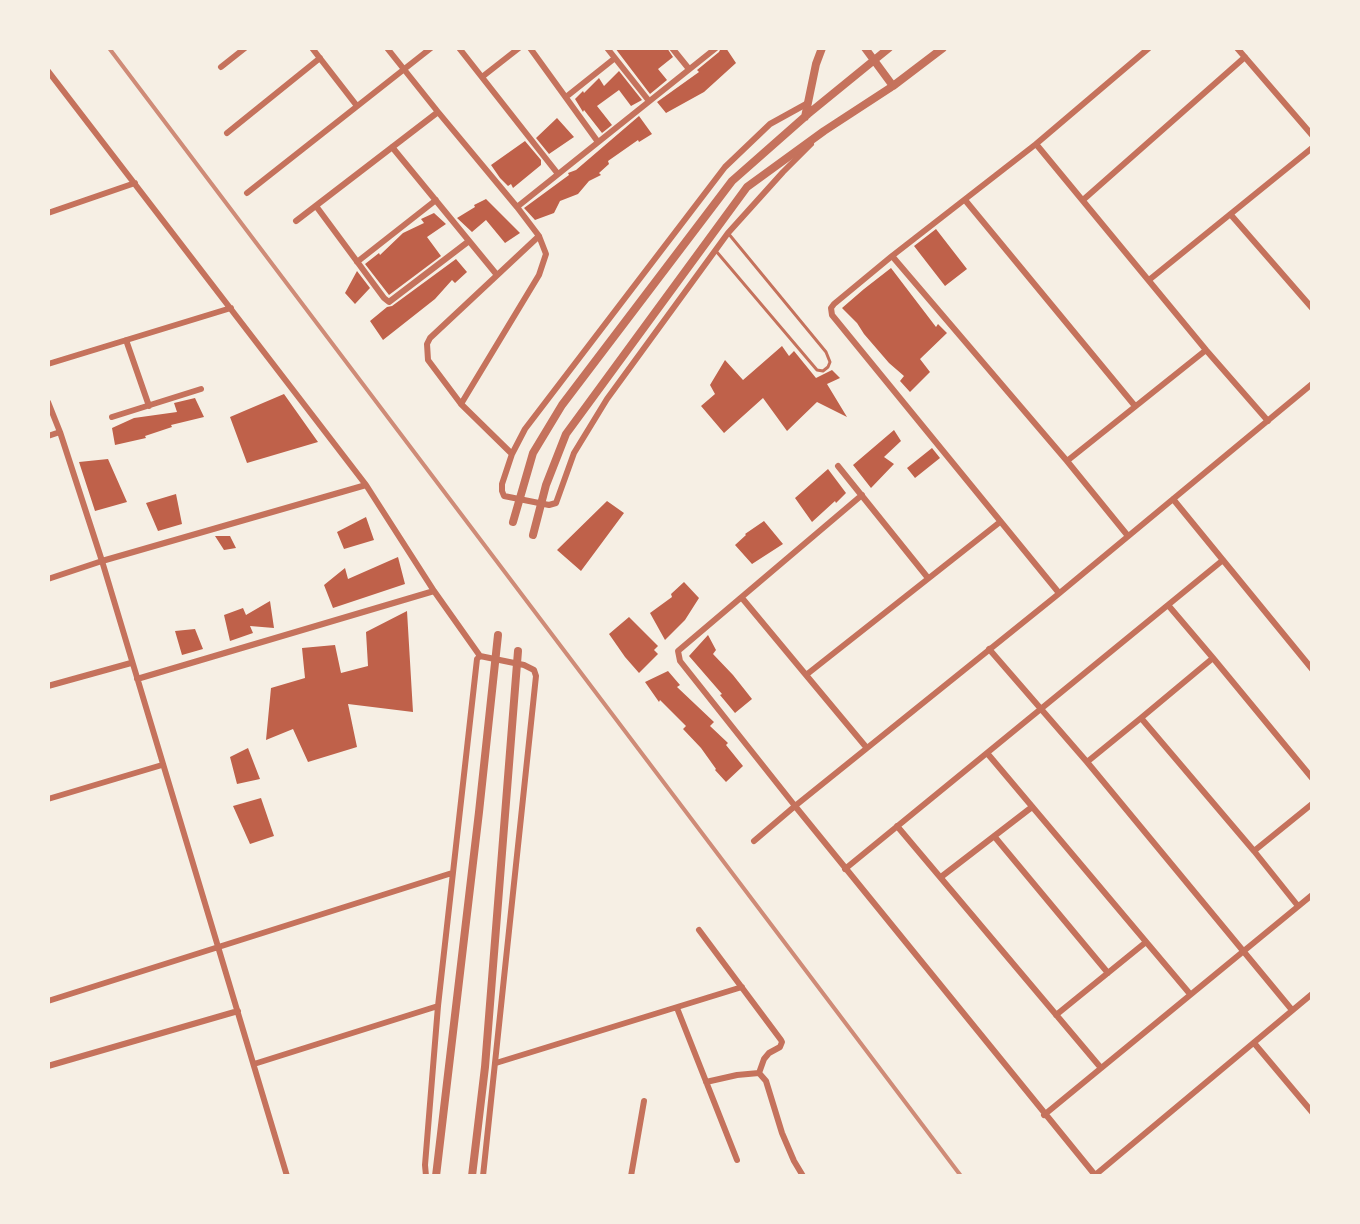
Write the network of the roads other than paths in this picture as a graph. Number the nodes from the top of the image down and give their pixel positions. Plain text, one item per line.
1 (245, 48) edge
2 (312, 48) edge
3 (387, 48) edge
4 (431, 48) edge
5 (459, 48) edge
6 (519, 48) edge
7 (530, 48) edge
8 (607, 48) edge
9 (672, 48) edge
10 (716, 48) edge
11 (822, 48) edge
12 (864, 48) edge
13 (889, 48) edge
14 (943, 48) edge
15 (1149, 48) edge
16 (1237, 48) edge
17 (1245, 57) junction
18 (320, 58) junction
19 (615, 58) junction
20 (874, 60) junction
21 (221, 67) dead end
22 (404, 69) junction
23 (689, 69) junction
24 (48, 71) edge
25 (482, 77) junction
26 (893, 86) junction
27 (566, 98) junction
28 (649, 101) junction
29 (808, 102) junction
30 (357, 106) junction
31 (438, 112) junction
32 (805, 117) junction
33 (824, 131) junction
34 (226, 133) dead end
35 (1312, 135) edge
36 (598, 142) junction
37 (1036, 144) junction
38 (392, 147) junction
39 (1312, 148) edge
40 (558, 174) junction
41 (135, 183) junction
42 (247, 193) dead end
43 (436, 200) junction
44 (965, 200) junction
45 (1083, 200) junction
46 (316, 206) junction
47 (517, 207) junction
48 (48, 213) edge
49 (1231, 214) junction
50 (296, 221) dead end
51 (728, 233) junction
52 (539, 236) junction
53 (469, 241) junction
54 (716, 250) junction
55 (892, 256) junction
56 (357, 262) junction
57 (497, 275) junction
58 (1149, 280) junction
59 (231, 308) junction
60 (1312, 308) edge
61 (126, 340) junction
62 (1206, 350) junction
63 (48, 364) edge
64 (1312, 384) edge
65 (201, 388) dead end
66 (48, 402) edge
67 (461, 404) junction
68 (149, 406) junction
69 (1135, 406) junction
70 (111, 417) dead end
71 (1268, 421) junction
72 (60, 432) junction
73 (48, 436) edge
74 (512, 454) junction
75 (1067, 461) junction
76 (838, 466) dead end
77 (366, 485) junction
78 (862, 495) junction
79 (1173, 499) junction
80 (513, 522) dead end
81 (1000, 522) junction
82 (533, 535) dead end
83 (1128, 536) junction
84 (1223, 560) junction
85 (102, 561) junction
86 (928, 578) junction
87 (48, 579) edge
88 (434, 591) junction
89 (1059, 593) junction
90 (742, 598) junction
91 (1168, 605) junction
92 (498, 635) dead end
93 (989, 649) junction
94 (518, 651) dead end
95 (483, 656) junction
96 (1213, 658) junction
97 (131, 663) junction
98 (1312, 669) edge
99 (806, 675) junction
100 (137, 679) junction
101 (48, 686) edge
102 (1042, 708) junction
103 (1141, 718) junction
104 (866, 747) junction
105 (987, 753) junction
106 (1087, 762) junction
107 (162, 765) junction
108 (1312, 778) edge
109 (48, 799) edge
110 (1312, 804) edge
111 (795, 806) junction
112 (1032, 807) junction
113 (897, 826) junction
114 (994, 836) junction
115 (754, 841) dead end
116 (1254, 851) junction
117 (844, 869) junction
118 (452, 873) junction
119 (941, 877) junction
120 (1312, 895) edge
121 (1298, 906) junction
122 (699, 930) dead end
123 (1146, 942) junction
124 (218, 946) junction
125 (1244, 951) junction
126 (1108, 973) junction
127 (742, 987) junction
128 (1190, 994) junction
129 (1312, 994) edge
130 (48, 1000) edge
131 (438, 1006) junction
132 (677, 1008) junction
133 (1292, 1010) junction
134 (238, 1011) junction
135 (1056, 1015) junction
136 (1254, 1043) junction
137 (496, 1063) junction
138 (254, 1064) junction
139 (48, 1066) edge
140 (1101, 1068) junction
141 (759, 1073) junction
142 (706, 1082) junction
143 (644, 1101) dead end
144 (1312, 1112) edge
145 (1044, 1114) junction
146 (737, 1160) dead end
147 (1094, 1175) edge
148 (287, 1176) edge
149 (426, 1176) edge
150 (436, 1176) edge
151 (472, 1176) edge
152 (483, 1176) edge
153 (631, 1176) edge
154 (803, 1176) edge

1 - 21 street
2 - 18 street
3 - 22 street
4 - 22 street
5 - 25 street
6 - 25 street
7 - 27 street
8 - 19 street
9 - 23 street
10 - 23 street
11 - 29 street
12 - 20 street
13 - 20 street
14 - 26 street
15 - 37 street
16 - 17 street
17 - 35 street
17 - 45 street
18 - 30 street
18 - 34 street
19 - 27 street
19 - 28 street
20 - 26 street
20 - 32 street
22 - 30 street
22 - 31 street
23 - 28 street
24 - 41 street
25 - 40 street
26 - 33 street
27 - 36 street
28 - 36 street
29 - 32 street
29 - 74 street
30 - 42 street
31 - 38 street
31 - 47 street
32 - 80 street
33 - 51 street
33 - 82 street
36 - 40 street
37 - 44 street
37 - 45 street
38 - 43 street
38 - 46 street
39 - 49 street
40 - 47 street
41 - 48 street
41 - 59 street
43 - 53 street
43 - 56 street
44 - 55 street
44 - 69 street
45 - 58 street
46 - 50 street
46 - 56 street
47 - 52 street
49 - 58 street
49 - 60 street
51 - 54 street
51 - 54 lane
52 - 57 street
52 - 67 street
53 - 56 street
53 - 57 street
54 - 74 street
55 - 75 street
55 - 81 street
57 - 67 street
58 - 62 street
59 - 61 street
59 - 77 street
61 - 63 street
61 - 68 street
62 - 69 street
62 - 71 street
64 - 71 street
65 - 68 street
66 - 72 street
67 - 74 street
68 - 70 street
69 - 75 street
71 - 79 street
72 - 73 street
72 - 85 street
75 - 83 street
76 - 78 street
77 - 85 street
77 - 88 street
78 - 86 street
78 - 90 street
79 - 83 street
79 - 84 street
81 - 86 street
81 - 89 street
83 - 89 street
84 - 91 street
84 - 98 street
85 - 87 street
85 - 97 street
86 - 99 street
88 - 95 street
88 - 100 street
89 - 93 street
90 - 99 street
90 - 111 street
91 - 96 street
91 - 102 street
92 - 150 street
93 - 102 street
93 - 104 street
94 - 151 street
95 - 118 street
95 - 137 street
96 - 103 street
96 - 108 street
97 - 100 street
97 - 101 street
99 - 104 street
100 - 107 street
102 - 105 street
102 - 106 street
103 - 106 street
103 - 116 street
104 - 111 street
105 - 112 street
105 - 113 street
106 - 125 street
107 - 109 street
107 - 124 street
110 - 116 street
111 - 115 street
111 - 117 street
112 - 114 street
112 - 123 street
113 - 117 street
113 - 119 street
114 - 119 street
114 - 126 street
116 - 121 street
117 - 145 street
118 - 124 street
118 - 131 street
119 - 135 street
120 - 121 street
121 - 125 street
122 - 127 street
123 - 126 street
123 - 128 street
124 - 130 street
124 - 134 street
125 - 128 street
125 - 133 street
126 - 135 street
127 - 132 street
127 - 141 street
128 - 140 street
129 - 133 street
131 - 138 street
131 - 149 street
132 - 137 street
132 - 142 street
133 - 136 street
134 - 138 street
134 - 139 street
135 - 140 street
136 - 144 street
136 - 147 street
137 - 152 street
138 - 148 street
140 - 145 street
141 - 142 street
141 - 154 street
142 - 146 street
143 - 153 street
145 - 147 street

